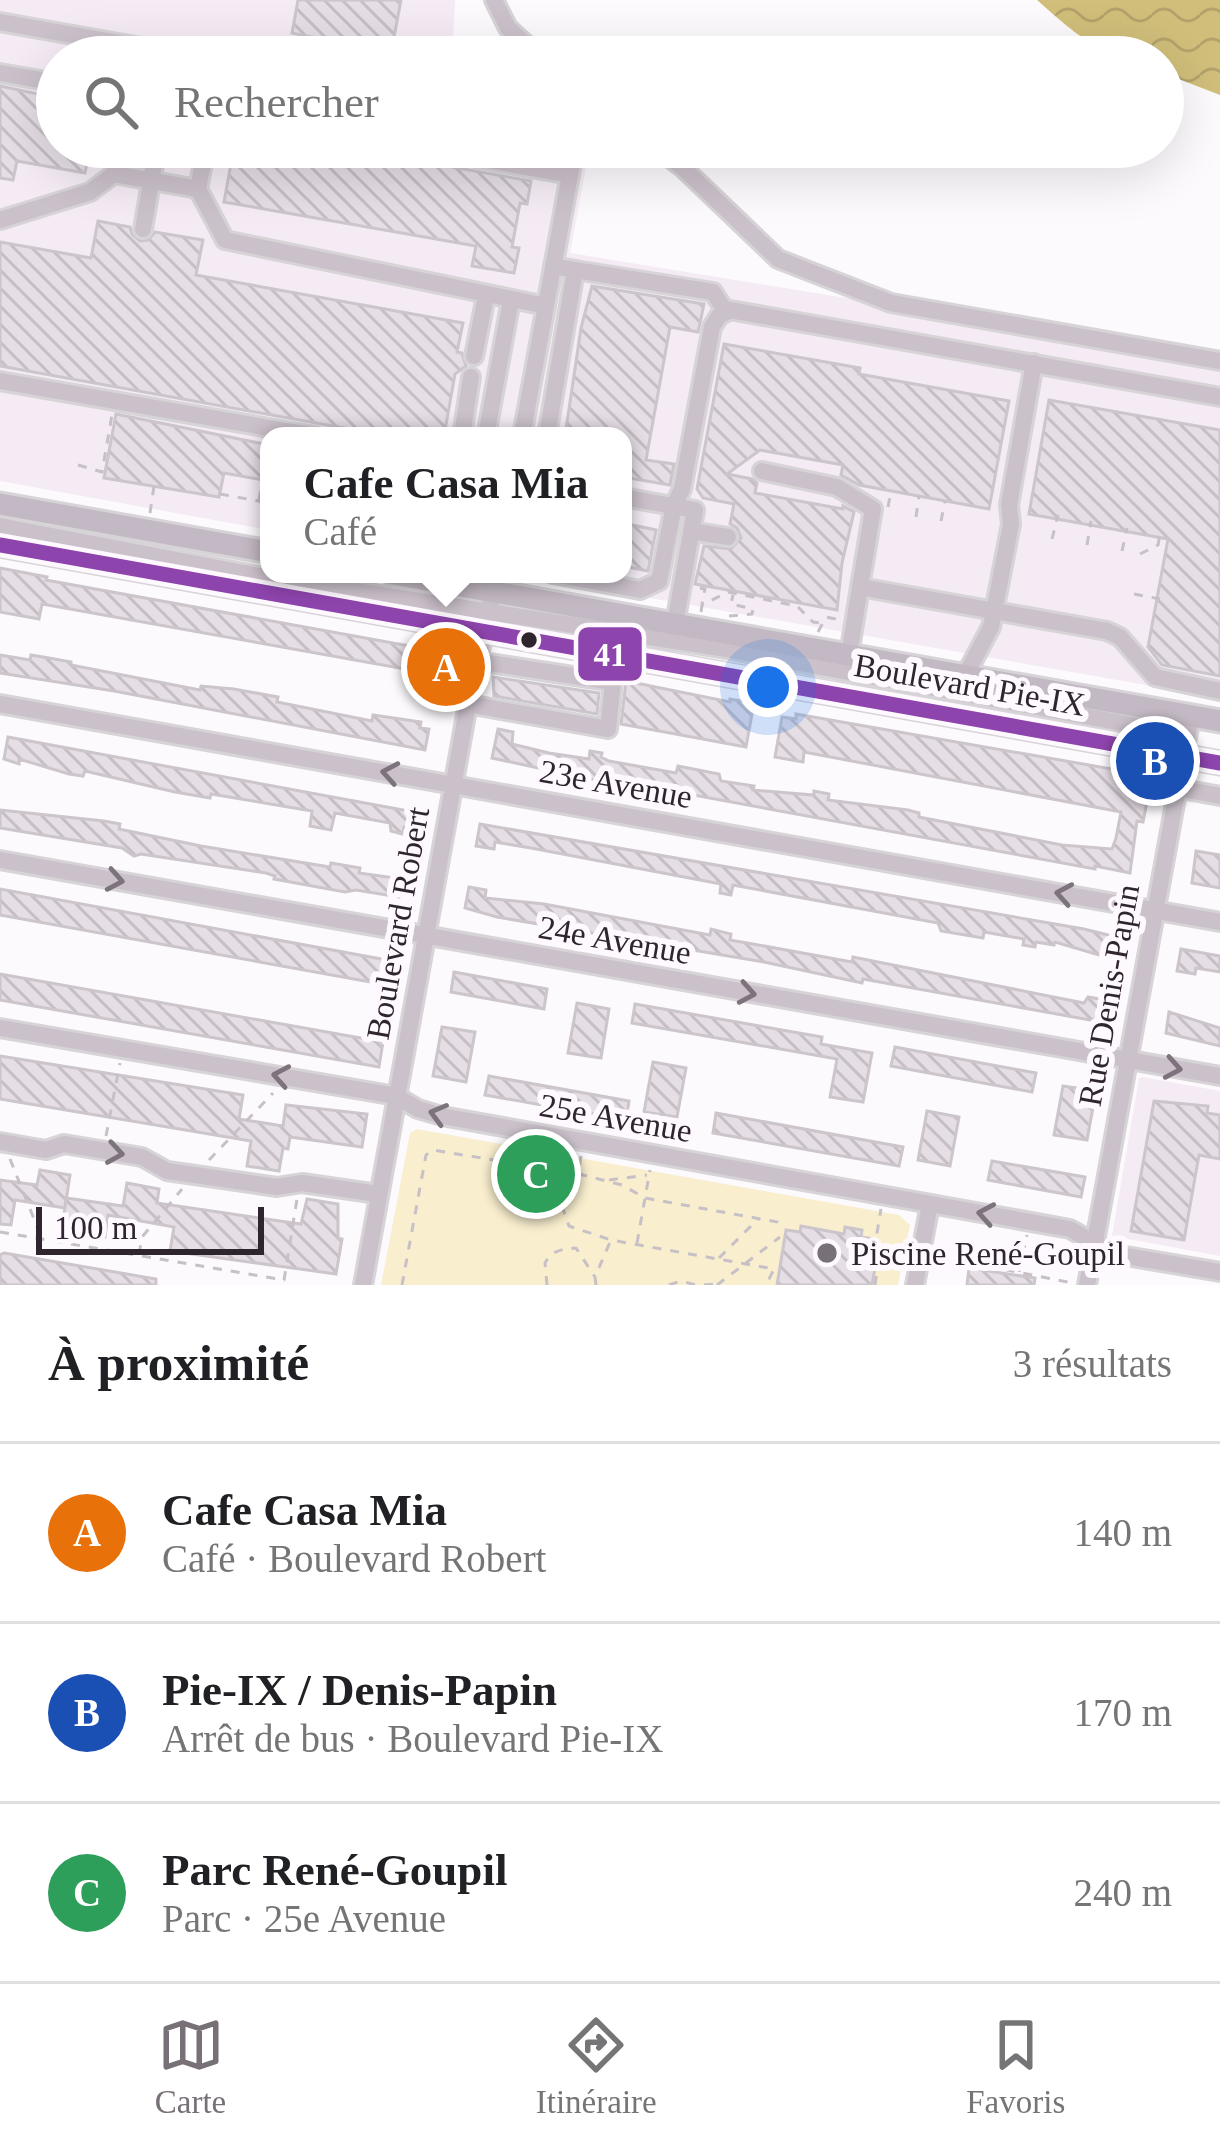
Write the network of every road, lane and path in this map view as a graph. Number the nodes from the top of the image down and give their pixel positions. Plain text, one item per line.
1 (494, 0) edge
2 (0, 22) edge
3 (74, 36) edge
4 (517, 36) edge
5 (0, 73) edge
6 (36, 79) edge
7 (115, 168) edge
8 (153, 168) edge
9 (202, 168) edge
10 (531, 168) edge
11 (570, 168) edge
12 (683, 168) edge
13 (114, 174) junction
14 (570, 175) junction
15 (151, 181) junction
16 (198, 189) junction
17 (0, 220) edge
18 (143, 230) dead end
19 (553, 266) junction
20 (574, 270) junction
21 (485, 296) junction
22 (511, 300) junction
23 (546, 306) junction
24 (726, 312) junction
25 (502, 351) junction
26 (474, 356) dead end
27 (536, 357) junction
28 (1220, 361) edge
29 (1034, 363) junction
30 (471, 377) dead end
31 (0, 381) edge
32 (1220, 397) edge
33 (113, 410) dead end
34 (263, 427) edge
35 (463, 427) edge
36 (488, 427) edge
37 (524, 427) edge
38 (548, 427) edge
39 (78, 465) dead end
40 (763, 471) dead end
41 (154, 486) dead end
42 (891, 491) dead end
43 (220, 494) dead end
44 (260, 496) edge
45 (919, 496) dead end
46 (632, 499) edge
47 (945, 501) dead end
48 (259, 502) joint
49 (0, 504) edge
50 (674, 506) junction
51 (887, 511) dead end
52 (149, 515) dead end
53 (1058, 515) dead end
54 (916, 517) dead end
55 (941, 521) dead end
56 (1091, 521) dead end
57 (0, 526) edge
58 (1127, 528) dead end
59 (692, 531) junction
60 (1160, 534) dead end
61 (728, 538) dead end
62 (1052, 539) dead end
63 (206, 541) junction
64 (0, 545) edge
65 (1087, 545) dead end
66 (260, 550) edge
67 (1122, 551) dead end
68 (1140, 554) dead end
69 (260, 563) edge
70 (260, 574) edge
71 (260, 575) edge
72 (317, 583) edge
73 (320, 583) edge
74 (327, 583) edge
75 (424, 583) edge
76 (602, 583) edge
77 (323, 584) junction
78 (692, 586) dead end
79 (860, 587) junction
80 (733, 593) junction
81 (1134, 594) dead end
82 (1160, 599) dead end
83 (490, 602) edge
84 (702, 605) junction
85 (994, 610) junction
86 (701, 613) dead end
87 (729, 618) dead end
88 (833, 618) dead end
89 (820, 623) junction
90 (668, 633) junction
91 (818, 634) dead end
92 (554, 644) junction
93 (618, 655) junction
94 (849, 656) junction
95 (476, 661) junction
96 (549, 671) junction
97 (965, 676) junction
98 (614, 682) junction
99 (772, 683) junction
100 (1220, 691) edge
101 (0, 704) edge
102 (468, 704) junction
103 (1191, 716) junction
104 (1220, 721) edge
105 (1183, 756) junction
106 (1220, 763) edge
107 (453, 784) junction
108 (1176, 788) junction
109 (1220, 796) edge
110 (0, 860) edge
111 (1153, 910) junction
112 (1220, 922) edge
113 (426, 936) junction
114 (0, 1028) edge
115 (122, 1049) junction
116 (1127, 1061) junction
117 (1220, 1076) edge
118 (396, 1096) junction
119 (505, 1128) junction
120 (1, 1142) edge
121 (584, 1142) junction
122 (104, 1151) junction
123 (653, 1154) junction
124 (500, 1162) junction
125 (578, 1174) junction
126 (649, 1175) junction
127 (604, 1180) junction
128 (378, 1195) junction
129 (884, 1196) junction
130 (297, 1197) dead end
131 (645, 1198) junction
132 (930, 1204) junction
133 (758, 1219) junction
134 (1029, 1222) junction
135 (783, 1223) dead end
136 (0, 1232) edge
137 (780, 1237) dead end
138 (42, 1239) junction
139 (610, 1240) junction
140 (1094, 1242) junction
141 (637, 1245) junction
142 (922, 1253) junction
143 (718, 1259) junction
144 (744, 1264) junction
145 (878, 1264) junction
146 (887, 1265) dead end
147 (1019, 1272) junction
148 (1220, 1272) edge
149 (595, 1277) junction
150 (363, 1285) edge
151 (402, 1285) edge
152 (547, 1285) edge
153 (596, 1285) edge
154 (669, 1285) edge
155 (696, 1285) edge
156 (704, 1285) edge
157 (716, 1285) edge
158 (766, 1285) edge
159 (875, 1285) edge
160 (915, 1285) edge
161 (1086, 1285) edge

1 - 4 street
2 - 3 street
5 - 6 street
7 - 13 street
8 - 15 street
9 - 16 street
10 - 14 street
11 - 14 street
12 - 28 street
13 - 15 street
13 - 17 street
14 - 19 street
15 - 16 street
15 - 18 street
16 - 21 street
19 - 20 street
19 - 23 street
20 - 24 street
20 - 38 street
21 - 22 street
21 - 26 street
22 - 23 street
22 - 25 street
23 - 27 street
24 - 29 street
24 - 50 street
25 - 27 street
25 - 36 street
27 - 37 street
29 - 32 street
29 - 85 street
30 - 35 street
31 - 34 street
33 - 39 path
40 - 79 street
41 - 52 path
42 - 51 path
43 - 48 path
44 - 48 path
45 - 54 path
46 - 50 street
47 - 55 path
49 - 63 main road
50 - 59 street
50 - 76 street
53 - 62 path
56 - 65 path
57 - 70 street
58 - 67 path
59 - 61 street
59 - 90 street
60 - 68 path
63 - 66 main road
63 - 69 street
64 - 71 main road, Boulevard Pie-IX
72 - 77 street
73 - 77 street
74 - 83 main road, Boulevard Pie-IX
75 - 83 main road, Boulevard Pie-IX
77 - 83 street
78 - 84 path
79 - 85 street
79 - 94 street
80 - 84 path
80 - 87 path
80 - 89 path
81 - 82 path
83 - 90 main road, Boulevard Pie-IX
83 - 92 main road, Boulevard Pie-IX
83 - 95 street, Boulevard Robert
84 - 86 path
85 - 97 street
85 - 100 street
88 - 89 path
89 - 91 path
90 - 94 main road, Boulevard Pie-IX
90 - 99 street
90 - 103 street
92 - 93 main road, Boulevard Pie-IX
92 - 96 street
93 - 98 street
93 - 99 main road, Boulevard Pie-IX
94 - 97 main road, Boulevard Pie-IX
95 - 96 street
95 - 102 street, Boulevard Robert
96 - 98 street
97 - 103 main road, Boulevard Pie-IX
98 - 102 street
99 - 105 main road, Boulevard Pie-IX
107 -> 101 street, 23e Avenue
102 - 107 street, Boulevard Robert
103 - 104 main road, Boulevard Pie-IX
103 - 105 street, Rue Denis-Papin
105 - 106 main road, Boulevard Pie-IX
105 - 108 street, Rue Denis-Papin
111 -> 107 street, 23e Avenue
107 - 113 street, Boulevard Robert
108 - 109 street
108 - 111 street, Rue Denis-Papin
110 -> 113 street, 24e Avenue
111 - 112 street, 23e Avenue
111 - 116 street, Rue Denis-Papin
113 -> 116 street, 24e Avenue
113 - 118 street, Boulevard Robert
114 - 115 street, 25e Avenue
118 -> 115 street, 25e Avenue
115 - 122 path
116 -> 117 street, 24e Avenue
116 - 140 street, Rue Denis-Papin
119 -> 118 street, 25e Avenue
118 - 128 street, Boulevard Robert
119 - 121 street, 25e Avenue
119 - 124 path
120 - 122 street
120 - 138 path
121 - 123 street, 25e Avenue
121 - 125 path
122 -> 128 street
123 - 126 path
123 - 129 street, 25e Avenue
124 - 125 path
124 - 151 path
125 - 127 path
125 - 139 path
126 - 127 path
126 - 131 path
127 - 131 path
128 - 150 street, Boulevard Robert
129 - 132 street, 25e Avenue
129 - 145 path
130 - 138 path
131 - 133 path
131 - 141 path
134 -> 132 street, 25e Avenue
132 - 142 street
133 - 135 path
133 - 143 path
134 - 140 street, 25e Avenue
134 - 147 path
136 - 138 path
137 - 144 path
139 - 141 path
139 - 149 path
140 - 148 street, 25e Avenue
140 - 161 street, Rue Denis-Papin
141 - 143 path
142 - 147 path
142 - 160 street
143 - 144 path
144 - 157 path
144 - 158 path
145 - 146 path
145 - 159 path
147 - 161 path
149 - 152 path
149 - 153 path
154 - 155 path
156 - 157 path

